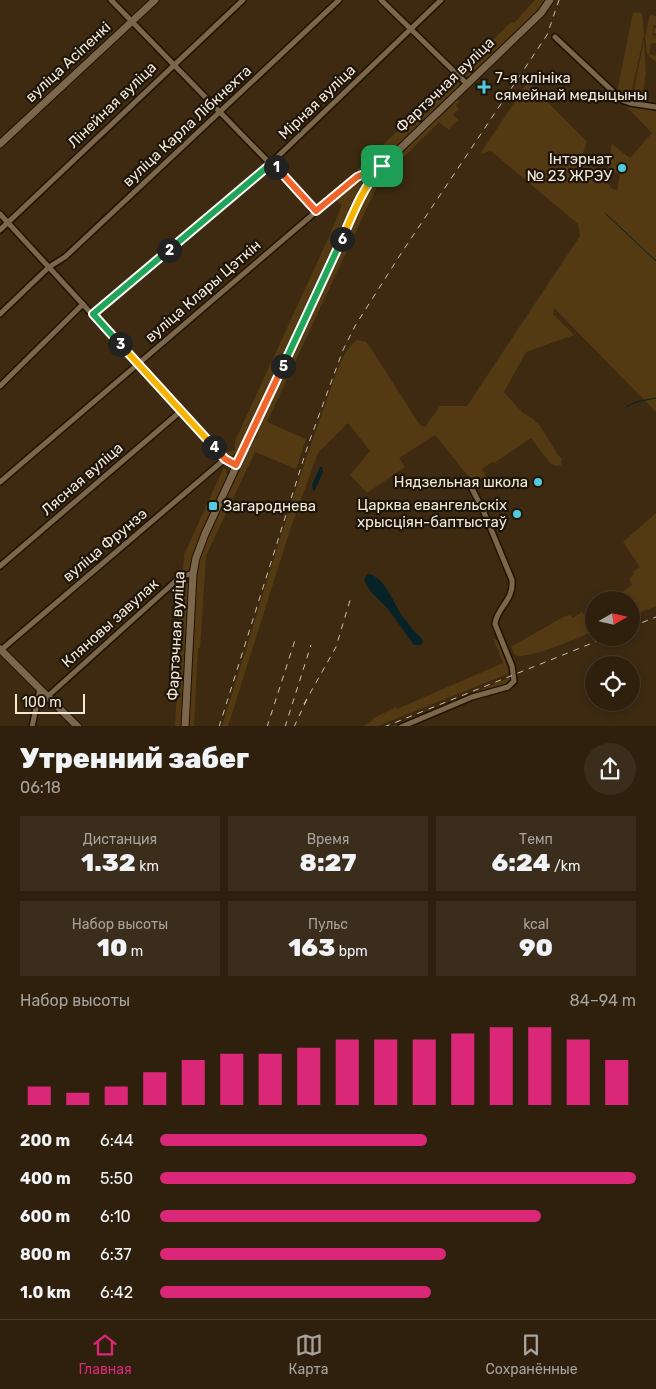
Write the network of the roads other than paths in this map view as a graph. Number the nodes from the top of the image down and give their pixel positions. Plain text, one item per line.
1 (110, 0) edge
2 (155, 0) edge
3 (243, 0) edge
4 (339, 0) edge
5 (381, 0) edge
6 (441, 0) edge
7 (550, 0) edge
8 (132, 21) junction
9 (412, 29) junction
10 (555, 37) dead end
11 (173, 65) junction
12 (466, 83) junction
13 (656, 107) edge
14 (220, 112) junction
15 (0, 144) edge
16 (272, 163) junction
17 (382, 166) junction
18 (316, 211) junction
19 (0, 214) edge
20 (8, 222) junction
21 (0, 230) edge
22 (49, 267) junction
23 (83, 304) junction
24 (0, 314) edge
25 (93, 314) junction
26 (138, 364) junction
27 (0, 386) edge
28 (181, 411) junction
29 (225, 459) junction
30 (236, 465) junction
31 (468, 481) dead end
32 (0, 482) edge
33 (0, 566) edge
34 (193, 574) junction
35 (1, 649) edge
36 (40, 689) junction
37 (48, 696) junction
38 (32, 726) edge
39 (78, 726) edge
40 (185, 726) edge
41 (401, 726) edge

1 - 8 street
2 - 8 street, вуліца Асіпенкі
3 - 11 street, Лінейная вуліца
4 - 14 street, вуліца Карла Лібкнехта
5 - 9 street
6 - 9 street, Мірная вуліца
7 - 12 street, Фартэчная вуліца
8 - 11 street
8 - 15 street, вуліца Асіпенкі
9 - 12 street
9 - 16 street, Мірная вуліца
10 - 13 street
11 - 14 street
11 - 20 street, Лінейная вуліца
12 - 17 street, Фартэчная вуліца
14 - 16 street
14 - 22 street, вуліца Карла Лібкнехта
16 - 18 street
16 - 25 street, Мірная вуліца
17 - 18 street, вуліца Клары Цэткін
17 - 30 street, Фартэчная вуліца
18 - 26 street, вуліца Клары Цэткін
19 - 20 street
20 - 21 street, Лінейная вуліца
20 - 22 street
22 - 23 street
22 - 24 street, вуліца Карла Лібкнехта
23 - 25 street
23 - 27 street
25 - 26 street
26 - 28 street
26 - 32 street, вуліца Клары Цэткін
28 - 29 street
28 - 33 street, Лясная вуліца
29 - 30 street
29 - 35 street, вуліца Фрунзэ
30 - 34 street, Фартэчная вуліца
31 - 41 street
34 - 37 street, Кляновы завулак
34 - 40 street, Фартэчная вуліца
35 - 36 street
36 - 37 street
36 - 38 street
37 - 39 street

